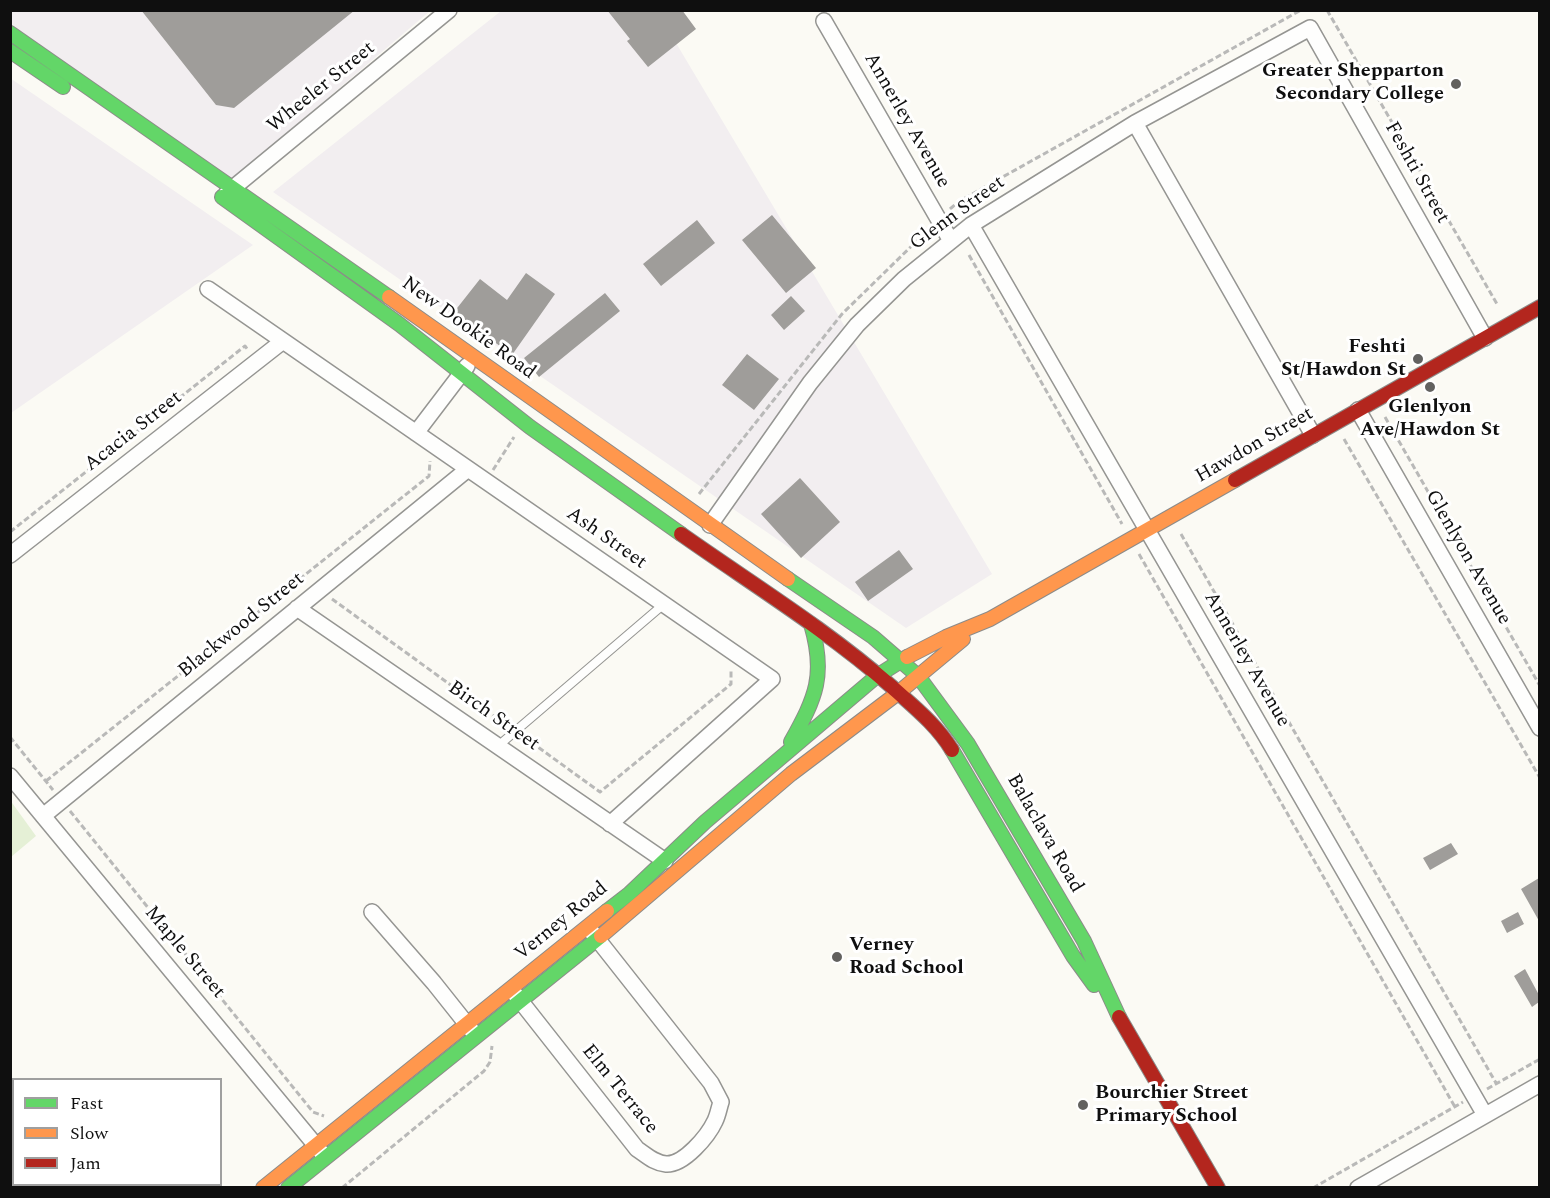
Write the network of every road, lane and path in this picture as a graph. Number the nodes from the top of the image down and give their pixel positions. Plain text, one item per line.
1 (449, 10) edge
2 (1327, 10) edge
3 (824, 21) dead end
4 (1310, 28) joint
5 (10, 33) edge
6 (10, 51) edge
7 (76, 97) dead end
8 (1135, 123) junction
9 (160, 154) dead end
10 (228, 192) junction
11 (971, 225) junction
12 (951, 241) junction
13 (969, 255) dead end
14 (208, 289) dead end
15 (1497, 304) dead end
16 (1539, 307) edge
17 (1485, 338) junction
18 (283, 341) junction
19 (473, 357) junction
20 (256, 362) junction
21 (461, 375) junction
22 (1358, 410) junction
23 (1385, 417) dead end
24 (416, 433) junction
25 (1313, 435) junction
26 (514, 437) dead end
27 (1344, 438) dead end
28 (438, 460) dead end
29 (468, 469) junction
30 (486, 481) junction
31 (710, 525) junction
32 (1147, 529) junction
33 (10, 532) edge
34 (1181, 534) dead end
35 (1130, 539) junction
36 (10, 555) edge
37 (329, 596) dead end
38 (664, 604) junction
39 (297, 608) junction
40 (990, 619) junction
41 (811, 624) junction
42 (899, 661) junction
43 (731, 662) dead end
44 (877, 676) junction
45 (918, 676) junction
46 (1539, 686) edge
47 (898, 693) junction
48 (1539, 728) edge
49 (515, 731) junction
50 (10, 737) edge
51 (498, 746) junction
52 (781, 758) junction
53 (10, 776) edge
54 (1539, 778) edge
55 (46, 781) junction
56 (62, 801) junction
57 (43, 816) junction
58 (610, 824) junction
59 (665, 861) junction
60 (372, 912) dead end
61 (587, 926) junction
62 (597, 939) junction
63 (511, 988) junction
64 (521, 1000) junction
65 (1121, 1021) junction
66 (466, 1024) junction
67 (492, 1024) junction
68 (476, 1037) junction
69 (1539, 1059) edge
70 (1496, 1083) junction
71 (1539, 1084) edge
72 (1474, 1096) junction
73 (1455, 1107) junction
74 (1485, 1115) junction
75 (325, 1116) dead end
76 (316, 1145) junction
77 (326, 1157) junction
78 (263, 1188) edge
79 (288, 1188) edge
80 (342, 1188) edge
81 (1218, 1188) edge
82 (1313, 1188) edge
83 (1358, 1188) edge

1 - 10 street, Wheeler Street
2 - 15 path
3 - 12 street, Annerley Avenue
4 - 8 street, Glenn Street
4 - 17 street, Feshti Street
5 - 10 main road, New Dookie Road
6 - 7 main road
8 - 11 street, Glenn Street
8 - 25 street
9 - 10 main road, New Dookie Road
10 - 19 main road, New Dookie Road
10 - 21 main road, New Dookie Road
11 - 12 street, Glenn Street
11 - 32 street, Annerley Avenue
12 - 31 street, Glenn Street
13 - 35 path
14 - 18 street, Ash Street
16 - 17 main road, Hawdon Street
17 - 22 main road, Hawdon Street
18 - 20 street, Acacia Street
18 - 24 street, Ash Street
19 - 21 street
19 - 31 main road, New Dookie Road
20 - 33 path
20 - 36 street, Acacia Street
21 - 24 street
21 - 41 main road, New Dookie Road
22 - 25 main road, Hawdon Street
22 - 48 street, Glenlyon Avenue
23 - 46 path
24 - 29 street, Ash Street
25 - 32 main road, Hawdon Street
26 - 30 path
27 - 54 path
28 - 55 path
29 - 30 street, Ash Street
29 - 39 street, Blackwood Street
30 - 38 street, Ash Street
31 - 42 main road, New Dookie Road
32 - 35 main road, Hawdon Street
32 - 72 street, Annerley Avenue
34 - 70 path
35 - 40 main road, Hawdon Street
35 - 73 path
37 - 49 path
38 - 49 lane
38 - 58 street, Ash Street
39 - 51 street, Birch Street
39 - 56 street, Blackwood Street
40 - 42 main road, Hawdon Street
40 - 45 main road, Hawdon Street
41 - 44 main road, New Dookie Road
41 - 52 main road
42 - 44 main road, Hawdon Street
42 - 45 main road, Balaclava Road
43 - 49 path
44 - 47 main road, Balaclava Road
44 - 52 main road, Verney Road
45 - 47 main road, Hawdon Street
45 - 65 main road, Balaclava Road
47 - 62 main road, Verney Road
47 - 65 main road, Balaclava Road
49 - 51 lane
50 - 55 path
51 - 58 street, Birch Street
52 - 59 main road, Verney Road
53 - 57 street, Maple Street
55 - 56 path
56 - 57 street, Blackwood Street
56 - 75 path
57 - 76 street, Maple Street
58 - 59 street, Birch Street
59 - 61 main road, Verney Road
60 - 66 street
61 - 62 street, Elm Terrace
61 - 63 main road, Verney Road
62 - 64 main road, Verney Road
62 - 64 street, Elm Terrace
63 - 64 street, Elm Terrace
63 - 66 main road, Verney Road
64 - 67 main road, Verney Road
65 - 81 main road, Balaclava Road
66 - 68 street
66 - 76 main road, Verney Road
67 - 68 main road, Verney Road
67 - 80 path
68 - 77 main road, Verney Road
69 - 70 path
70 - 72 path
71 - 74 street
72 - 73 path
72 - 74 street, Annerley Avenue
73 - 82 path
74 - 83 street
76 - 77 street, Maple Street
76 - 78 main road, Verney Road
77 - 79 main road, Verney Road

